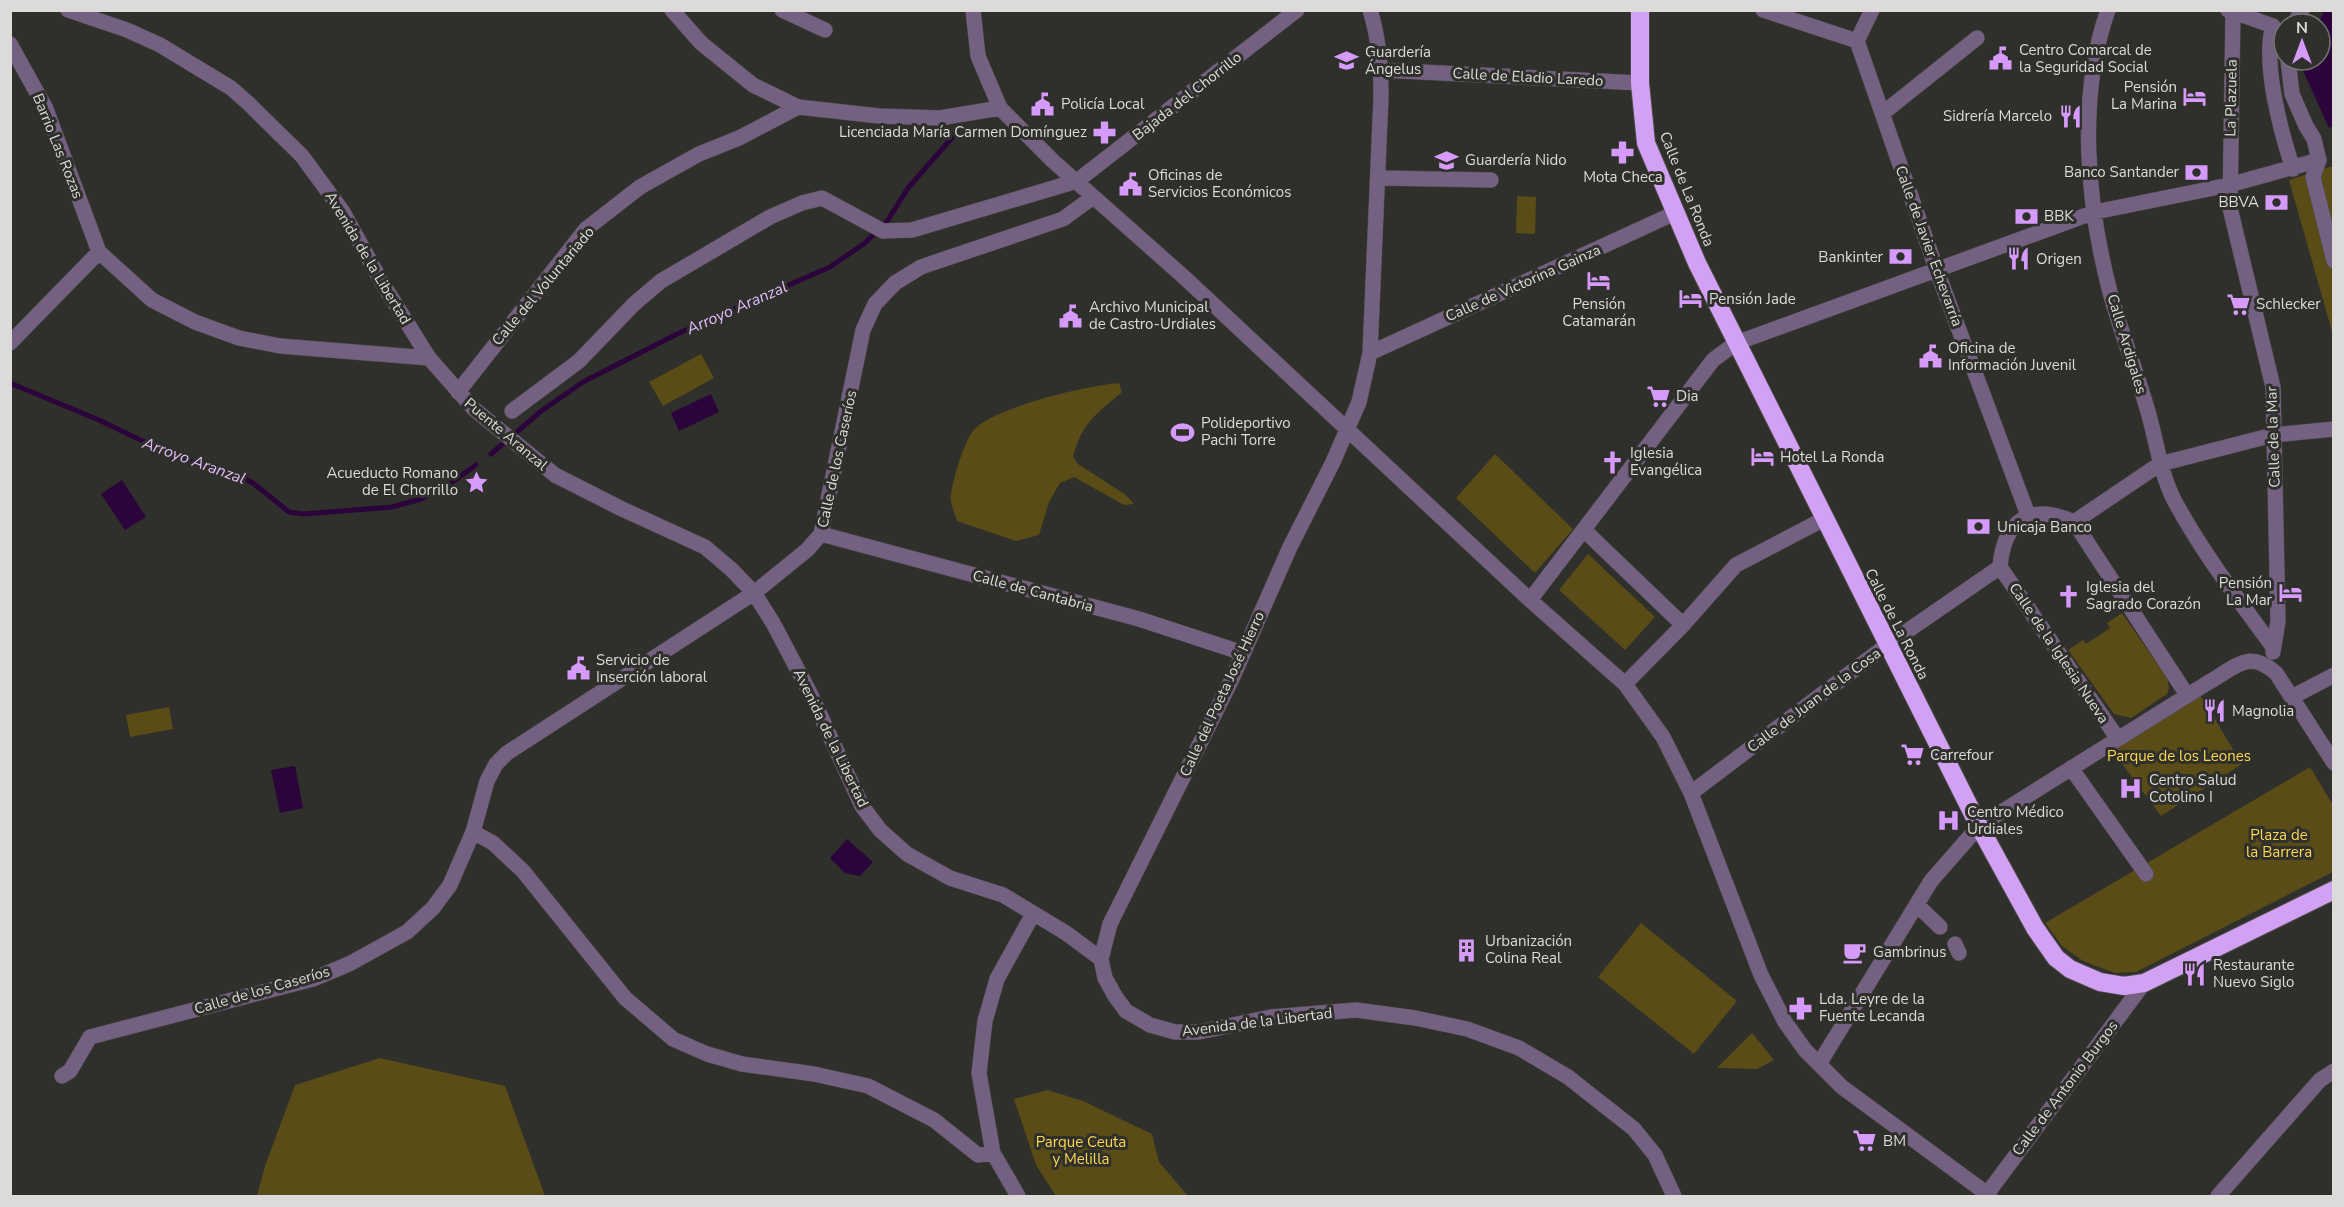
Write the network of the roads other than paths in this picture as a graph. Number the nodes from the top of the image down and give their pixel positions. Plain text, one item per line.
1 (68, 10) edge
2 (672, 10) edge
3 (782, 10) edge
4 (974, 10) edge
5 (1297, 10) edge
6 (1370, 10) edge
7 (1640, 10) edge
8 (1763, 10) edge
9 (1872, 10) edge
10 (2108, 10) edge
11 (2231, 11) edge
12 (825, 30) dead end
13 (1977, 38) dead end
14 (1857, 41) junction
15 (10, 44) edge
16 (1381, 69) junction
17 (2289, 72) edge
18 (1640, 83) junction
19 (798, 107) junction
20 (1000, 108) junction
21 (1883, 113) junction
22 (2319, 160) junction
23 (2293, 169) junction
24 (1379, 178) junction
25 (1491, 180) dead end
26 (1077, 181) junction
27 (2229, 185) junction
28 (1093, 197) junction
29 (2095, 212) junction
30 (1676, 213) junction
31 (99, 252) junction
32 (2334, 261) edge
33 (1937, 271) junction
34 (10, 343) edge
35 (1736, 343) junction
36 (1370, 353) junction
37 (429, 358) junction
38 (458, 392) junction
39 (512, 411) dead end
40 (2334, 429) edge
41 (1347, 430) junction
42 (2273, 435) junction
43 (2160, 464) junction
44 (555, 475) joint
45 (2028, 515) junction
46 (1824, 519) junction
47 (2074, 522) junction
48 (1584, 530) junction
49 (821, 534) junction
50 (2000, 567) junction
51 (754, 593) junction
52 (1530, 600) junction
53 (1683, 625) junction
54 (1887, 645) junction
55 (2273, 647) junction
56 (1243, 653) junction
57 (2276, 673) junction
58 (2334, 675) edge
59 (1625, 684) junction
60 (2187, 695) junction
61 (2292, 697) junction
62 (2118, 739) junction
63 (2334, 763) edge
64 (2071, 768) junction
65 (1691, 793) junction
66 (1979, 826) junction
67 (473, 832) junction
68 (2146, 874) dead end
69 (2334, 890) edge
70 (1917, 905) junction
71 (1033, 914) junction
72 (1940, 927) dead end
73 (1101, 959) junction
74 (2144, 983) junction
75 (1819, 1065) junction
76 (2334, 1071) edge
77 (62, 1076) dead end
78 (993, 1153) junction
79 (1988, 1195) edge
80 (1018, 1197) edge
81 (1674, 1197) edge
82 (2218, 1197) edge

1 - 37 street, Avenida de la Libertad
2 - 19 street
3 - 12 street
4 - 20 street
5 - 26 street, Bajada del Chorrillo
6 - 16 street, Calle del Poeta José Hierro
7 - 18 highway, Calle de La Ronda
8 - 14 street
9 - 14 street
10 - 29 street, Calle Ardigales
11 - 23 street
11 - 27 street, La Plazuela
13 - 21 street
14 - 21 street, Calle de Javier Echevarría
15 - 31 street, Barrio Las Rozas
16 - 18 street, Calle de Eladio Laredo
16 - 24 street, Calle del Poeta José Hierro
17 - 22 street
18 - 30 highway, Calle de La Ronda
19 - 20 street
19 - 38 street, Calle del Voluntariado
20 - 26 street
21 - 33 street, Calle de Javier Echevarría
22 - 23 street
22 - 32 street
23 - 27 street
24 - 25 street
24 - 36 street, Calle del Poeta José Hierro
26 - 28 street
26 - 39 street
27 - 29 street
27 - 42 street, Calle de la Mar
28 - 41 street
28 - 49 street, Calle de los Caseríos
29 - 33 street
29 - 43 street, Calle Ardigales
30 - 35 highway, Calle de La Ronda
30 - 36 street, Calle de Victorina Gainza
31 - 34 street
31 - 37 street
33 - 35 street
33 - 45 street, Calle de Javier Echevarría
35 - 46 highway, Calle de La Ronda
35 - 48 street
36 - 41 street, Calle del Poeta José Hierro
37 - 38 street, Avenida de la Libertad
38 - 44 street, Puente Aranzal
40 - 42 street
41 - 52 street
41 - 56 street, Calle del Poeta José Hierro
42 - 43 street
42 - 55 street, Calle de la Mar
43 - 47 street
43 - 55 street, Calle Ardigales
44 - 51 street, Avenida de la Libertad
45 - 47 street
45 - 50 street
46 - 53 street
46 - 54 highway, Calle de La Ronda
47 - 60 street
48 - 52 street
48 - 53 street
49 - 51 street, Calle de los Caseríos
49 - 56 street, Calle de Cantabria
50 - 54 street, Calle de Juan de la Cosa
50 - 62 street, Calle de la Iglesia Nueva
51 - 67 street, Calle de los Caseríos
51 - 71 street, Avenida de la Libertad
52 - 59 street
53 - 59 street
54 - 65 street, Calle de Juan de la Cosa
54 - 66 highway, Calle de La Ronda
55 - 57 street
56 - 73 street, Calle del Poeta José Hierro
57 - 60 street
57 - 61 street
58 - 61 street
59 - 65 street
60 - 62 street
61 - 63 street
62 - 64 street
64 - 66 street
64 - 68 street
65 - 75 street
66 - 70 street
66 - 74 highway, Calle de La Ronda
67 - 77 street, Calle de los Caseríos
67 - 78 street
69 - 74 highway, Calle de La Ronda
70 - 72 street
70 - 75 street
71 - 73 street, Avenida de la Libertad
71 - 78 street
73 - 81 street, Avenida de la Libertad
74 - 79 street, Calle de Antonio Burgos
75 - 79 street
76 - 82 street
78 - 80 street

